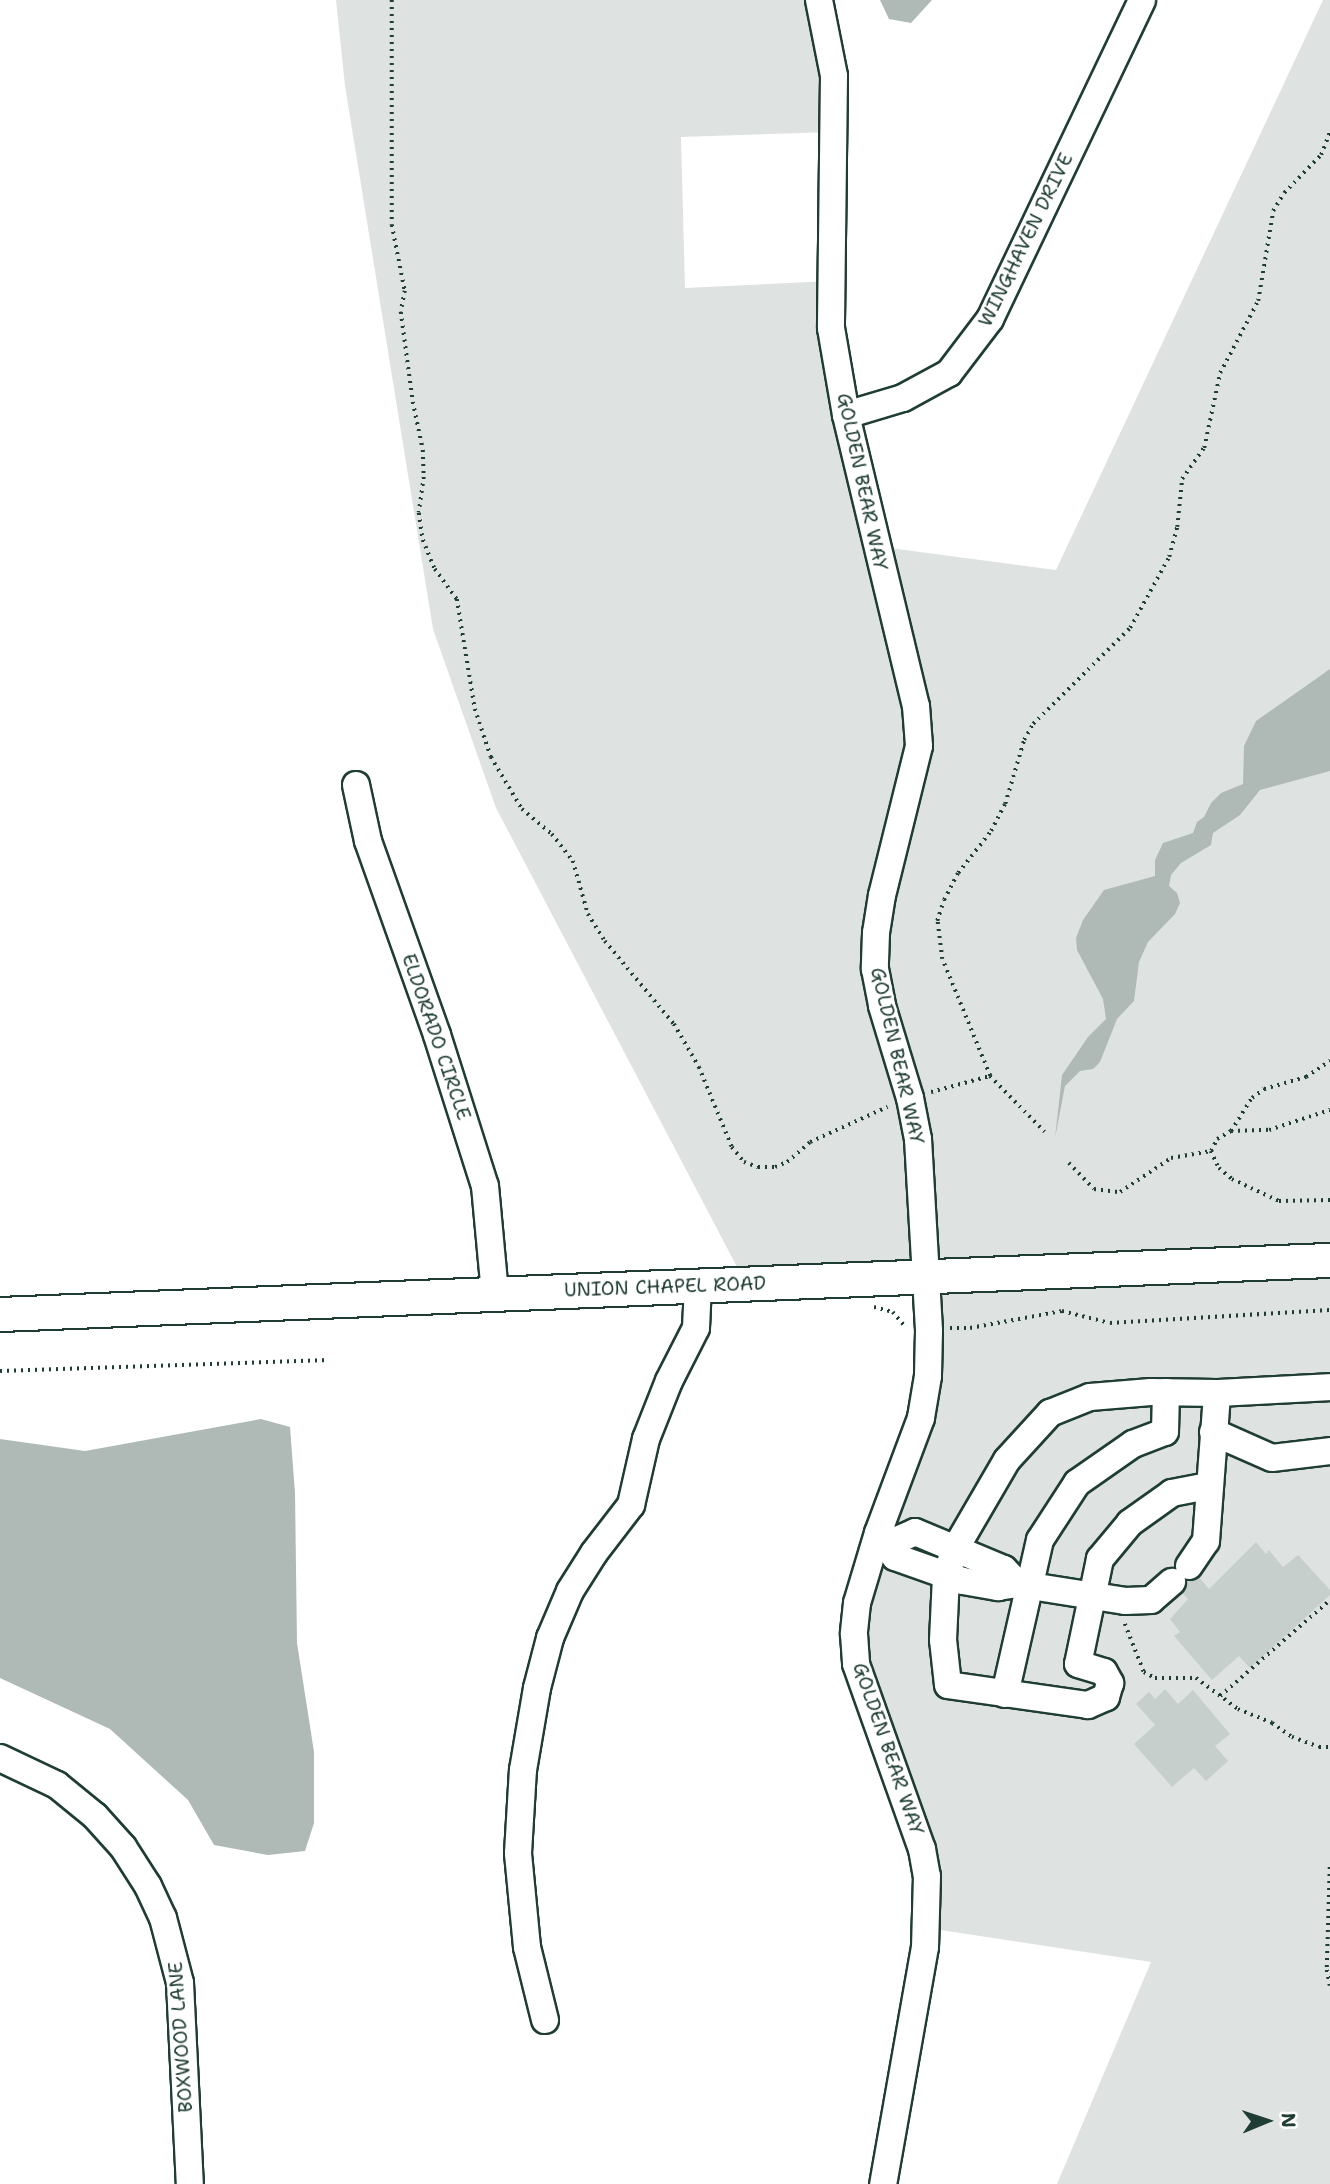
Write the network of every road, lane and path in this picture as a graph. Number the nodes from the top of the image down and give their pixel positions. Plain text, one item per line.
1 (392, 0) edge
2 (819, 0) edge
3 (1142, 0) edge
4 (1330, 132) edge
5 (846, 415) junction
6 (356, 785) dead end
7 (1330, 1061) edge
8 (990, 1076) junction
9 (910, 1098) junction
10 (1330, 1111) edge
11 (1231, 1131) junction
12 (1045, 1132) dead end
13 (1211, 1151) junction
14 (1069, 1163) dead end
15 (1330, 1200) edge
16 (1330, 1260) edge
17 (926, 1276) junction
18 (698, 1286) junction
19 (495, 1294) junction
20 (863, 1307) dead end
21 (1330, 1310) edge
22 (0, 1314) edge
23 (929, 1331) junction
24 (329, 1360) dead end
25 (0, 1371) edge
26 (1330, 1387) edge
27 (1166, 1392) junction
28 (1217, 1393) junction
29 (1213, 1432) junction
30 (1330, 1451) edge
31 (1208, 1486) junction
32 (887, 1537) junction
33 (954, 1550) junction
34 (946, 1576) junction
35 (1023, 1585) junction
36 (1090, 1597) junction
37 (1330, 1600) edge
38 (1125, 1623) dead end
39 (1005, 1694) junction
40 (1220, 1696) junction
41 (1330, 1747) edge
42 (0, 1758) edge
43 (1330, 1867) edge
44 (1330, 1986) edge
45 (545, 2020) dead end
46 (190, 2184) edge
47 (883, 2184) edge

1 - 9 path
2 - 5 street, GOLDEN BEAR WAY
3 - 5 street, WINGHAVEN DRIVE
4 - 8 path
5 - 9 street, GOLDEN BEAR WAY
6 - 19 street, ELDORADO CIRCLE
7 - 11 path
8 - 9 path
8 - 12 path
9 - 17 street, GOLDEN BEAR WAY
10 - 11 path
11 - 13 path
13 - 14 path
13 - 15 path
16 - 17 main road, UNION CHAPEL ROAD
17 - 18 main road, UNION CHAPEL ROAD
17 - 23 street, GOLDEN BEAR WAY
18 - 19 main road, UNION CHAPEL ROAD
18 - 45 street
19 - 22 main road, UNION CHAPEL ROAD
20 - 23 path
21 - 23 path
23 - 32 street, GOLDEN BEAR WAY
24 - 25 path
26 - 28 street
27 - 28 street
27 - 33 street
27 - 35 street
28 - 29 street
29 - 30 street
29 - 31 street
31 - 36 street
31 - 36 street
32 - 33 street
32 - 34 street
32 - 47 street, GOLDEN BEAR WAY
33 - 34 street
33 - 35 street
34 - 35 street
34 - 39 street
35 - 36 street
35 - 39 street
36 - 39 street
37 - 40 path
38 - 40 path
40 - 41 path
42 - 46 street, BOXWOOD LANE
43 - 44 path

